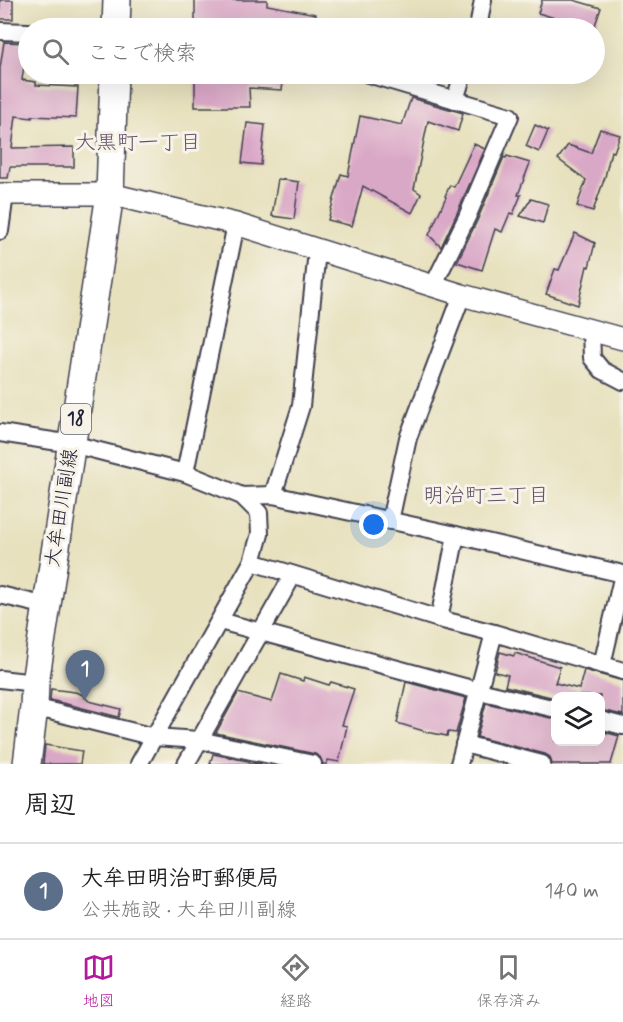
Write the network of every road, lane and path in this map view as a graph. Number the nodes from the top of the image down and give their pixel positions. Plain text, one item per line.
1 (117, 0) edge
2 (483, 0) edge
3 (116, 18) edge
4 (480, 18) edge
5 (0, 31) edge
6 (18, 32) edge
7 (114, 84) edge
8 (401, 84) edge
9 (460, 84) edge
10 (455, 100) junction
11 (3, 194) edge
12 (110, 194) junction
13 (236, 224) junction
14 (0, 231) edge
15 (317, 251) junction
16 (433, 286) junction
17 (462, 296) junction
18 (591, 330) junction
19 (623, 339) edge
20 (623, 381) edge
21 (0, 432) edge
22 (72, 444) junction
23 (185, 473) junction
24 (273, 495) junction
25 (242, 496) junction
26 (390, 521) junction
27 (456, 535) junction
28 (252, 562) junction
29 (293, 576) junction
30 (0, 595) edge
31 (47, 606) junction
32 (439, 619) junction
33 (220, 621) junction
34 (260, 632) junction
35 (494, 633) junction
36 (602, 665) junction
37 (623, 671) edge
38 (0, 679) edge
39 (479, 691) junction
40 (34, 695) junction
41 (551, 708) edge
42 (605, 721) edge
43 (623, 726) edge
44 (154, 736) junction
45 (199, 740) junction
46 (464, 744) junction
47 (27, 764) edge
48 (139, 764) edge
49 (186, 764) edge
50 (313, 764) edge
51 (459, 764) edge
52 (542, 764) edge

1 - 3 main road
2 - 4 street
5 - 6 street
7 - 12 main road, 大牟田川副線 / 18
8 - 10 street
9 - 10 street
10 - 16 street
11 - 12 street
11 - 14 street
12 - 13 street
12 - 22 main road, 大牟田川副線 / 18
13 - 15 street
13 - 23 street
15 - 16 street
15 - 24 street
16 - 17 street
17 - 18 street
17 - 26 street
18 - 19 street
18 - 20 street
21 - 22 street
22 - 23 street
22 - 31 main road, 大牟田川副線 / 18
23 - 25 street
24 - 25 street
24 - 26 street
25 - 28 street
26 - 27 street
27 - 32 street
27 - 36 street
28 - 29 street
28 - 33 street
29 - 32 street
29 - 34 street
30 - 31 street
31 - 40 main road, 大牟田川副線 / 18
32 - 35 street
33 - 34 street
33 - 44 street
34 - 39 street
34 - 45 street
35 - 36 street
35 - 39 street
36 - 37 street
38 - 40 street
39 - 41 street
39 - 46 street
40 - 44 street
40 - 47 main road, 大牟田川副線 / 18
42 - 43 street
44 - 45 street
44 - 48 street
45 - 49 street
45 - 50 street
46 - 51 street
46 - 52 street

